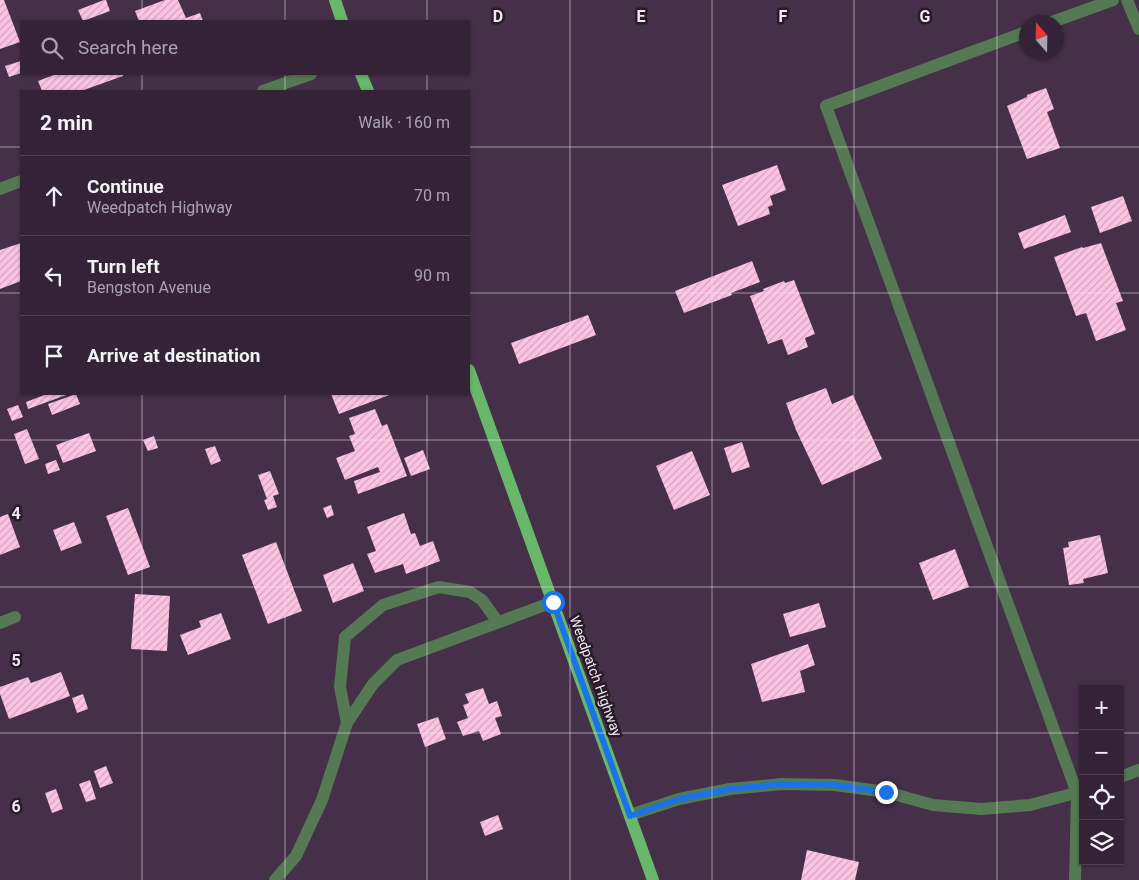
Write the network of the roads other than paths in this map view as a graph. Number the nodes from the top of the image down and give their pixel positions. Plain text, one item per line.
1 (335, 0) edge
2 (1113, 0) edge
3 (1128, 0) edge
4 (1064, 18) edge
5 (342, 20) edge
6 (1139, 30) edge
7 (1019, 35) edge
8 (308, 75) edge
9 (362, 75) edge
10 (266, 90) edge
11 (368, 90) edge
12 (20, 181) edge
13 (0, 189) edge
14 (470, 373) edge
15 (553, 602) junction
16 (15, 617) dead end
17 (0, 622) edge
18 (498, 622) junction
19 (347, 723) junction
20 (1139, 770) edge
21 (1124, 776) edge
22 (1079, 789) edge
23 (1079, 792) edge
24 (1079, 810) edge
25 (630, 816) junction
26 (275, 880) edge
27 (653, 880) edge
28 (1075, 880) edge

1 - 5 main road
2 - 4 street
3 - 6 street
7 - 22 street
8 - 10 street
9 - 11 main road
12 - 13 street
14 - 15 main road, Weedpatch Highway
15 - 18 street
15 - 25 main road, Weedpatch Highway
16 - 17 street
18 - 19 street
18 - 19 street
19 - 26 street
20 - 21 street
23 - 25 street
24 - 28 street
25 - 27 main road, Weedpatch Highway

